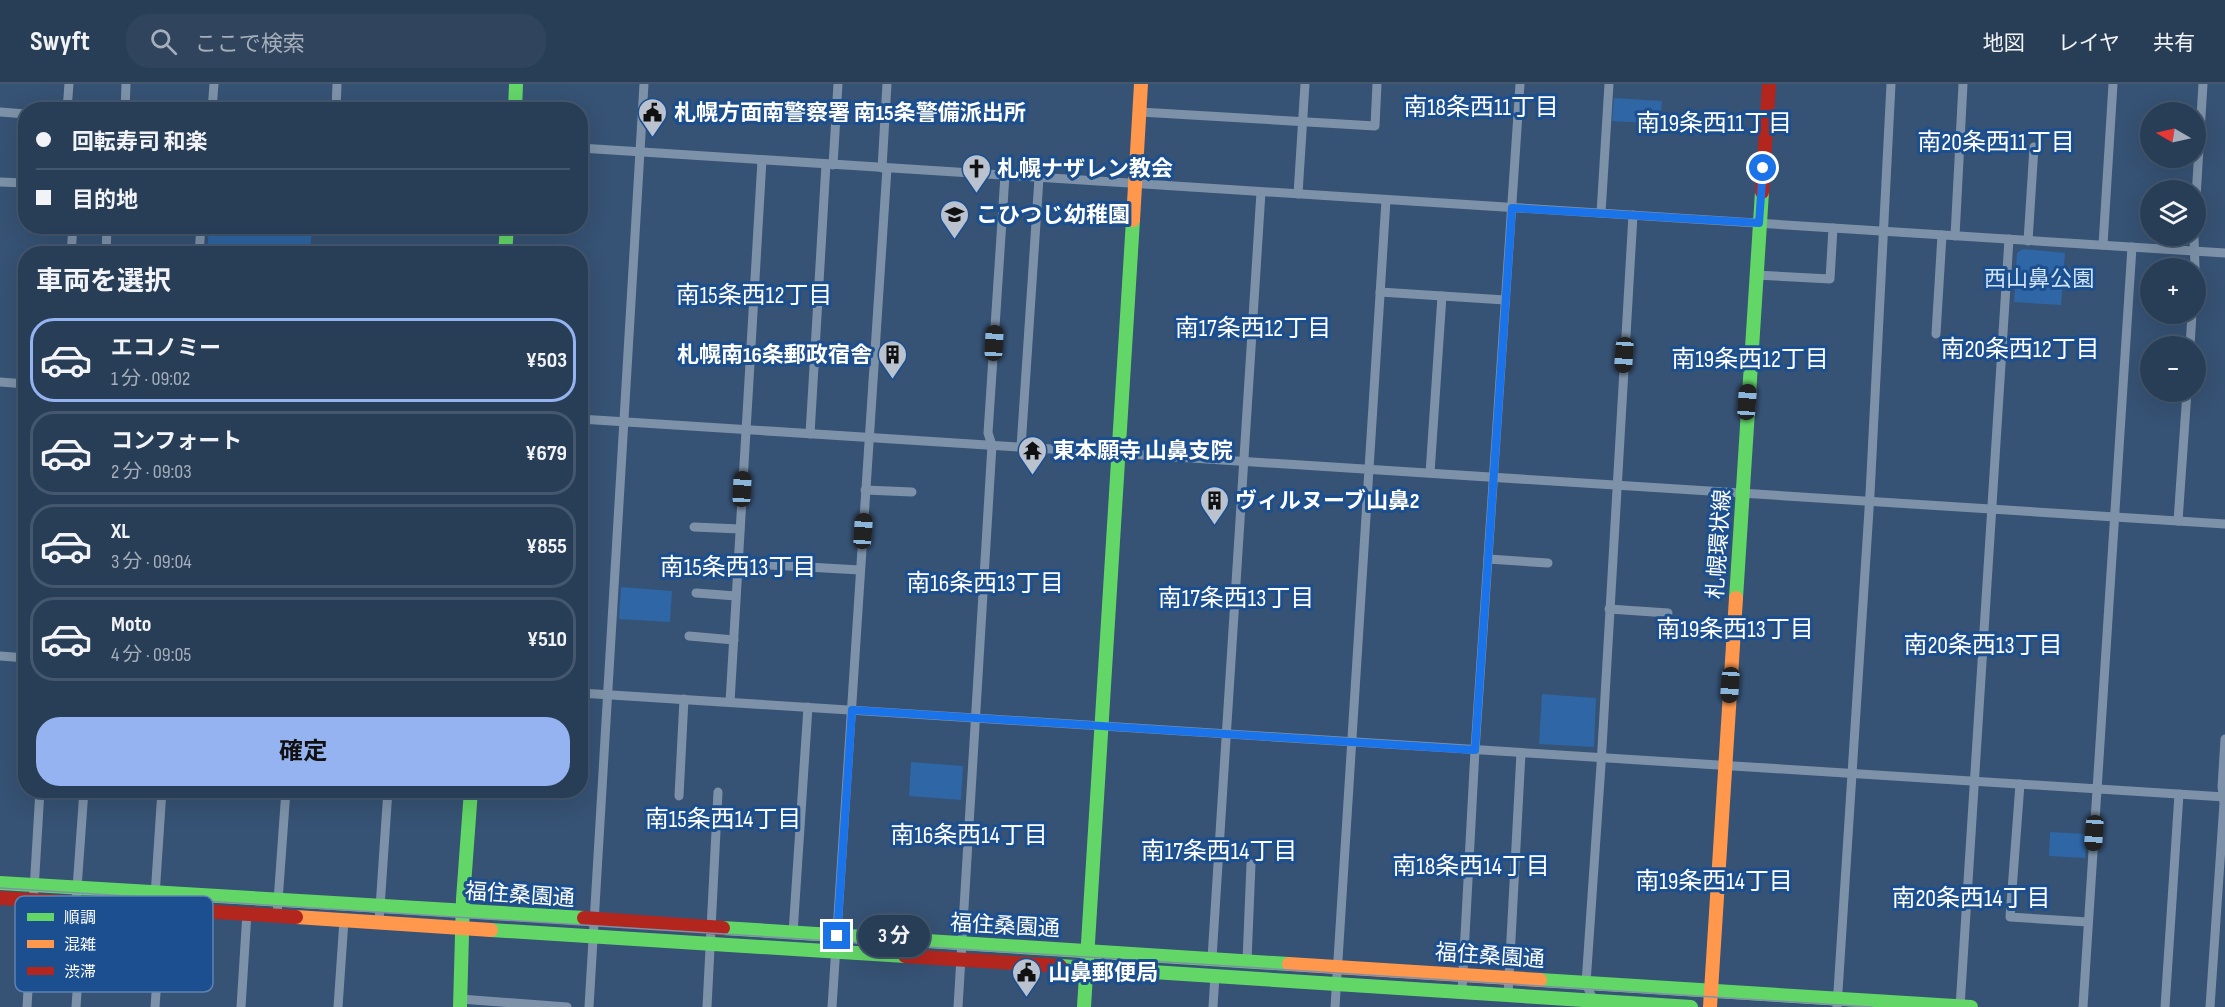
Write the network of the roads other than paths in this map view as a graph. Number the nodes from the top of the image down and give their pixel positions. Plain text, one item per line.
1 (69, 84) edge
2 (126, 84) edge
3 (214, 84) edge
4 (337, 84) edge
5 (516, 84) edge
6 (644, 84) edge
7 (838, 84) edge
8 (887, 84) edge
9 (1141, 84) edge
10 (1305, 84) edge
11 (1377, 84) edge
12 (1520, 84) edge
13 (1609, 84) edge
14 (1769, 84) edge
15 (1891, 84) edge
16 (1963, 84) edge
17 (2113, 84) edge
18 (2203, 84) edge
19 (68, 102) edge
20 (125, 102) edge
21 (213, 102) edge
22 (336, 102) edge
23 (515, 102) edge
24 (0, 112) edge
25 (1140, 112) junction
26 (18, 113) edge
27 (1302, 122) junction
28 (2034, 147) dead end
29 (588, 149) edge
30 (640, 152) junction
31 (762, 160) junction
32 (829, 164) junction
33 (884, 168) junction
34 (1005, 175) junction
35 (1039, 178) junction
36 (2197, 180) edge
37 (0, 182) edge
38 (18, 183) edge
39 (1135, 184) junction
40 (1261, 192) junction
41 (1298, 194) junction
42 (1386, 200) junction
43 (1512, 208) junction
44 (1601, 213) junction
45 (1633, 215) junction
46 (1759, 223) junction
47 (1833, 228) junction
48 (1884, 231) junction
49 (1942, 235) junction
50 (1955, 236) junction
51 (2009, 239) junction
52 (2028, 241) junction
53 (2103, 245) junction
54 (2194, 246) edge
55 (2132, 247) junction
56 (2194, 251) junction
57 (2225, 253) edge
58 (2194, 258) edge
59 (1756, 275) junction
60 (1380, 292) junction
61 (1442, 296) junction
62 (1505, 300) junction
63 (1936, 334) dead end
64 (0, 382) edge
65 (18, 383) edge
66 (2186, 402) edge
67 (588, 420) edge
68 (622, 422) junction
69 (745, 429) junction
70 (810, 434) junction
71 (868, 438) junction
72 (992, 445) junction
73 (1021, 447) junction
74 (1118, 454) junction
75 (1244, 462) junction
76 (1369, 469) junction
77 (1430, 473) junction
78 (1494, 477) junction
79 (1616, 485) junction
80 (865, 490) junction
81 (912, 492) dead end
82 (1742, 493) junction
83 (1869, 501) junction
84 (1992, 509) junction
85 (2115, 517) junction
86 (2178, 521) junction
87 (2225, 524) edge
88 (694, 527) dead end
89 (740, 530) junction
90 (1488, 559) junction
91 (738, 563) junction
92 (1548, 563) dead end
93 (860, 570) junction
94 (696, 593) dead end
95 (736, 596) junction
96 (1609, 609) junction
97 (1668, 613) dead end
98 (689, 636) dead end
99 (734, 640) junction
100 (0, 656) edge
101 (18, 657) edge
102 (588, 694) edge
103 (608, 695) junction
104 (684, 699) junction
105 (730, 702) junction
106 (808, 707) junction
107 (852, 710) junction
108 (975, 718) junction
109 (1102, 726) junction
110 (1226, 734) junction
111 (2225, 739) edge
112 (1351, 742) junction
113 (1475, 750) junction
114 (1521, 753) junction
115 (1601, 758) junction
116 (1725, 765) junction
117 (1852, 773) junction
118 (1975, 782) junction
119 (2020, 784) junction
120 (2097, 789) junction
121 (718, 792) dead end
122 (2179, 794) junction
123 (680, 796) dead end
124 (2224, 797) edge
125 (39, 798) edge
126 (84, 798) edge
127 (161, 798) edge
128 (285, 798) edge
129 (387, 798) edge
130 (471, 798) edge
131 (1251, 864) dead end
132 (0, 883) edge
133 (34, 885) junction
134 (155, 892) junction
135 (34, 896) edge
136 (72, 896) edge
137 (79, 896) edge
138 (104, 896) edge
139 (156, 896) edge
140 (0, 898) edge
141 (15, 898) edge
142 (278, 900) junction
143 (380, 906) junction
144 (213, 911) edge
145 (464, 911) junction
146 (247, 913) junction
147 (277, 915) junction
148 (344, 920) junction
149 (595, 920) junction
150 (379, 922) junction
151 (2088, 922) junction
152 (711, 927) junction
153 (463, 928) junction
154 (794, 933) junction
155 (594, 936) junction
156 (837, 936) junction
157 (711, 943) junction
158 (962, 943) junction
159 (836, 951) junction
160 (1087, 951) junction
161 (1212, 958) junction
162 (961, 960) junction
163 (1247, 961) junction
164 (1338, 966) junction
165 (1086, 969) junction
166 (1215, 975) junction
167 (1462, 975) junction
168 (1509, 978) junction
169 (1586, 982) junction
170 (1337, 983) junction
171 (1462, 991) junction
172 (1711, 991) junction
173 (28, 992) edge
174 (76, 992) edge
175 (155, 992) edge
176 (1508, 994) junction
177 (460, 1003) edge
178 (1592, 1003) edge
179 (1837, 1003) edge
180 (1643, 1005) edge
181 (27, 1007) edge
182 (76, 1007) edge
183 (155, 1007) edge
184 (241, 1007) edge
185 (338, 1007) edge
186 (567, 1007) edge
187 (589, 1007) edge
188 (707, 1007) edge
189 (832, 1007) edge
190 (958, 1007) edge
191 (1084, 1007) edge
192 (1213, 1007) edge
193 (1335, 1007) edge
194 (1691, 1007) edge
195 (1710, 1007) edge
196 (1960, 1007) edge
197 (1971, 1007) edge
198 (2083, 1007) edge
199 (2165, 1007) edge
200 (2210, 1007) edge

1 - 19 street
2 - 20 street
3 - 21 street
4 - 22 street
5 - 23 street
6 - 30 street
7 - 32 street
8 - 33 street
9 - 25 street
10 - 27 street
11 - 27 street
12 - 43 street
13 - 44 street
14 - 46 street, 札幌環状線
15 - 48 street
16 - 50 street
17 - 53 street
18 - 36 street
24 - 26 street
25 - 27 street
25 - 39 street
27 - 41 street
28 - 52 street
29 - 30 street
30 - 31 street
30 - 68 street
31 - 32 street
31 - 69 street
32 - 33 street
32 - 70 street
33 - 34 street
33 - 71 street
34 - 35 street
34 - 72 street
35 - 39 street
35 - 73 street
37 - 38 street
39 - 40 street
39 - 74 street
40 - 41 street
40 - 75 street
41 - 42 street
42 - 43 street
42 - 60 street
43 - 44 street
43 - 62 street
44 - 45 street
45 - 46 street
45 - 79 street
46 - 47 street
46 - 59 street, 札幌環状線
47 - 48 street
47 - 59 street
48 - 49 street
48 - 83 street
49 - 50 street
49 - 63 street
50 - 51 street
51 - 52 street
51 - 84 street
52 - 53 street
53 - 55 street
54 - 56 street
55 - 56 street
55 - 85 street
56 - 57 street
56 - 58 street
59 - 82 street, 札幌環状線
60 - 61 street
60 - 76 street
61 - 62 street
61 - 77 street
62 - 78 street
64 - 65 street
66 - 86 street
67 - 68 street
68 - 69 street
68 - 103 street
69 - 70 street
69 - 89 street
70 - 71 street
71 - 72 street
71 - 80 street
72 - 73 street
72 - 108 street
73 - 74 street
74 - 75 street
74 - 109 street
75 - 76 street
75 - 110 street
76 - 77 street
76 - 112 street
77 - 78 street
78 - 79 street
78 - 90 street
79 - 82 street
79 - 96 street
80 - 81 street
80 - 93 street
82 - 83 street
82 - 116 street, 札幌環状線
83 - 84 street
83 - 117 street
84 - 85 street
84 - 118 street
85 - 86 street
85 - 120 street
86 - 87 street
88 - 89 street
89 - 91 street
90 - 92 street
90 - 113 street
91 - 93 street
91 - 95 street
93 - 107 street
94 - 95 street
95 - 99 street
96 - 97 street
96 - 115 street
98 - 99 street
99 - 105 street
100 - 101 street
102 - 103 street
103 - 104 street
103 - 149 street
104 - 105 street
104 - 123 street
105 - 106 street
106 - 107 street
106 - 154 street
107 - 108 street
107 - 156 street
108 - 109 street
108 - 158 street
109 - 110 street
109 - 160 street
110 - 112 street
110 - 161 street
111 - 124 street
112 - 113 street
112 - 164 street
113 - 114 street
113 - 167 street
114 - 115 street
114 - 168 street
115 - 116 street
115 - 169 street
116 - 117 street
116 - 172 street, 札幌環状線
117 - 118 street
117 - 179 street
118 - 119 street
118 - 196 street
119 - 120 street
119 - 151 street
120 - 122 street
120 - 151 street
121 - 152 street
122 - 124 street
122 - 199 street
124 - 200 street
125 - 133 street
126 - 137 street
127 - 134 street
128 - 142 street
129 - 143 street
130 - 145 street
131 - 163 street
132 - 133 street, 福住桑園通
133 - 135 street
133 - 136 street, 福住桑園通
134 - 138 street, 福住桑園通
134 - 139 street
134 - 142 street, 福住桑園通
140 - 141 street, 福住桑園通
142 - 143 street, 福住桑園通
142 - 147 street
143 - 145 street, 福住桑園通
143 - 150 street
144 - 146 street, 福住桑園通
145 - 149 street, 福住桑園通
145 - 153 street
146 - 147 street, 福住桑園通
146 - 184 street
147 - 148 street, 福住桑園通
148 - 150 street, 福住桑園通
148 - 185 street
149 - 152 street, 福住桑園通
149 - 155 street
150 - 153 street, 福住桑園通
151 - 198 street
152 - 154 street, 福住桑園通
152 - 157 street
153 - 155 street, 福住桑園通
153 - 177 street
154 - 156 street, 福住桑園通
155 - 157 street, 福住桑園通
155 - 187 street
156 - 158 street, 福住桑園通
156 - 159 street
157 - 159 street, 福住桑園通
157 - 188 street
158 - 160 street, 福住桑園通
158 - 162 street
159 - 162 street, 福住桑園通
159 - 189 street
160 - 161 street, 福住桑園通
160 - 165 street
161 - 163 street, 福住桑園通
162 - 165 street, 福住桑園通
162 - 190 street
163 - 164 street, 福住桑園通
164 - 167 street, 福住桑園通
164 - 170 street
165 - 166 street, 福住桑園通
165 - 191 street
166 - 170 street, 福住桑園通
166 - 192 street
167 - 168 street, 福住桑園通
167 - 171 street
168 - 169 street, 福住桑園通
168 - 176 street
169 - 172 street, 福住桑園通
169 - 178 street
170 - 171 street, 福住桑園通
170 - 193 street
171 - 176 street, 福住桑園通
172 - 179 street, 福住桑園通
172 - 195 street, 札幌環状線
173 - 181 street
174 - 182 street
175 - 183 street
176 - 178 street, 福住桑園通
177 - 186 street
178 - 180 street, 福住桑園通
179 - 196 street, 福住桑園通
180 - 194 street, 福住桑園通
196 - 197 street, 福住桑園通

